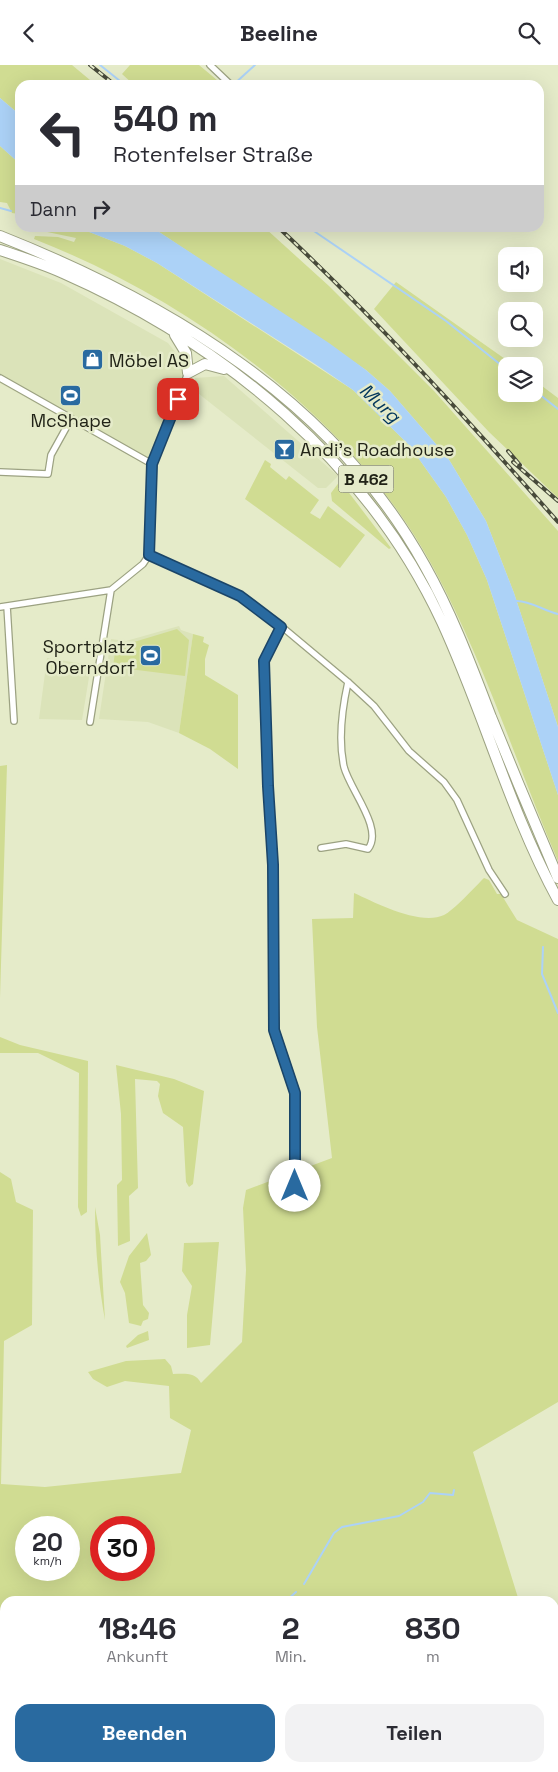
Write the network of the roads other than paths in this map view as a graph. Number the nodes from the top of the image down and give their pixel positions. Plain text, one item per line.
1 (210, 65) edge
2 (227, 80) edge
3 (0, 236) edge
4 (0, 250) edge
5 (172, 330) junction
6 (229, 369) junction
7 (188, 373) junction
8 (0, 378) edge
9 (71, 419) junction
10 (152, 464) junction
11 (0, 472) edge
12 (149, 555) junction
13 (111, 590) junction
14 (7, 606) junction
15 (0, 607) edge
16 (281, 627) junction
17 (348, 682) junction
18 (14, 721) dead end
19 (90, 722) dead end
20 (321, 848) dead end
21 (558, 877) edge
22 (505, 895) dead end
23 (558, 900) edge
24 (295, 1186) dead end

1 - 2 street
3 - 21 highway, B 462
4 - 5 highway, B 462
5 - 6 highway, B 462
5 - 7 highway
6 - 7 highway
6 - 23 highway, B 462
7 - 10 street
8 - 9 street
9 - 10 street
9 - 11 street
10 - 12 street
12 - 13 street
12 - 16 street
13 - 14 street
13 - 19 street
14 - 15 street
14 - 18 street
16 - 17 street
16 - 24 street
17 - 20 street
17 - 22 street

